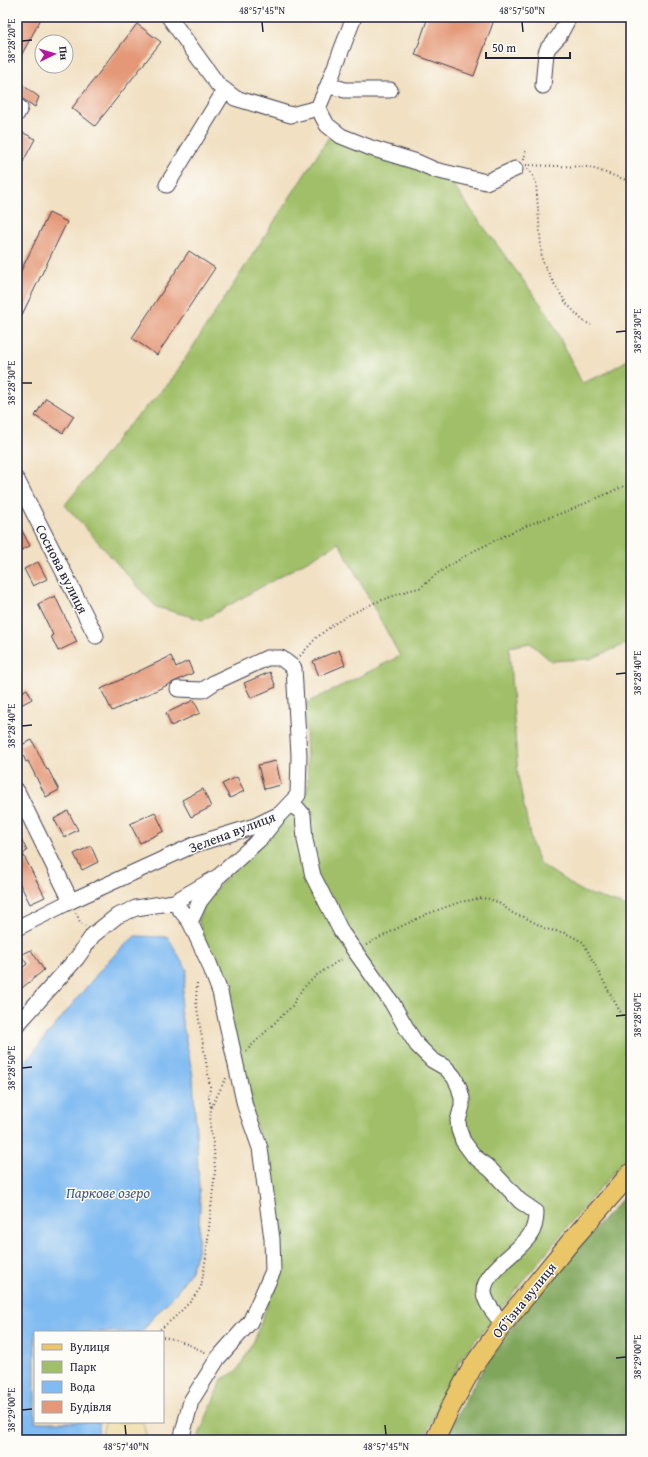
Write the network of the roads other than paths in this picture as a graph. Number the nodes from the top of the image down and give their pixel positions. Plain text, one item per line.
1 (169, 17) edge
2 (354, 17) edge
3 (569, 17) edge
4 (328, 85) junction
5 (543, 86) dead end
6 (225, 90) junction
7 (390, 90) dead end
8 (17, 106) edge
9 (318, 108) junction
10 (17, 114) edge
11 (520, 167) road end
12 (167, 186) dead end
13 (17, 480) edge
14 (96, 636) dead end
15 (178, 689) dead end
16 (17, 791) edge
17 (285, 810) junction
18 (219, 876) junction
19 (71, 901) junction
20 (174, 902) junction
21 (190, 922) junction
22 (17, 928) edge
23 (17, 1025) edge
24 (631, 1173) edge
25 (503, 1324) junction
26 (181, 1440) edge
27 (435, 1440) edge

1 - 6 street
2 - 4 street
3 - 5 street
4 - 7 street
4 - 9 street
6 - 9 street
6 - 12 street
8 - 10 street
9 - 11 street
13 - 14 street, Соснова вулиця
15 - 17 street, Зелена вулиця
16 - 19 street
17 - 18 street
17 - 19 street, Зелена вулиця
17 - 25 street
18 - 20 street
18 - 21 street
19 - 22 street, Зелена вулиця
20 - 21 street
20 - 23 street
21 - 26 street
24 - 25 main road, Об’їзна вулиця
25 - 27 main road, Об’їзна вулиця

